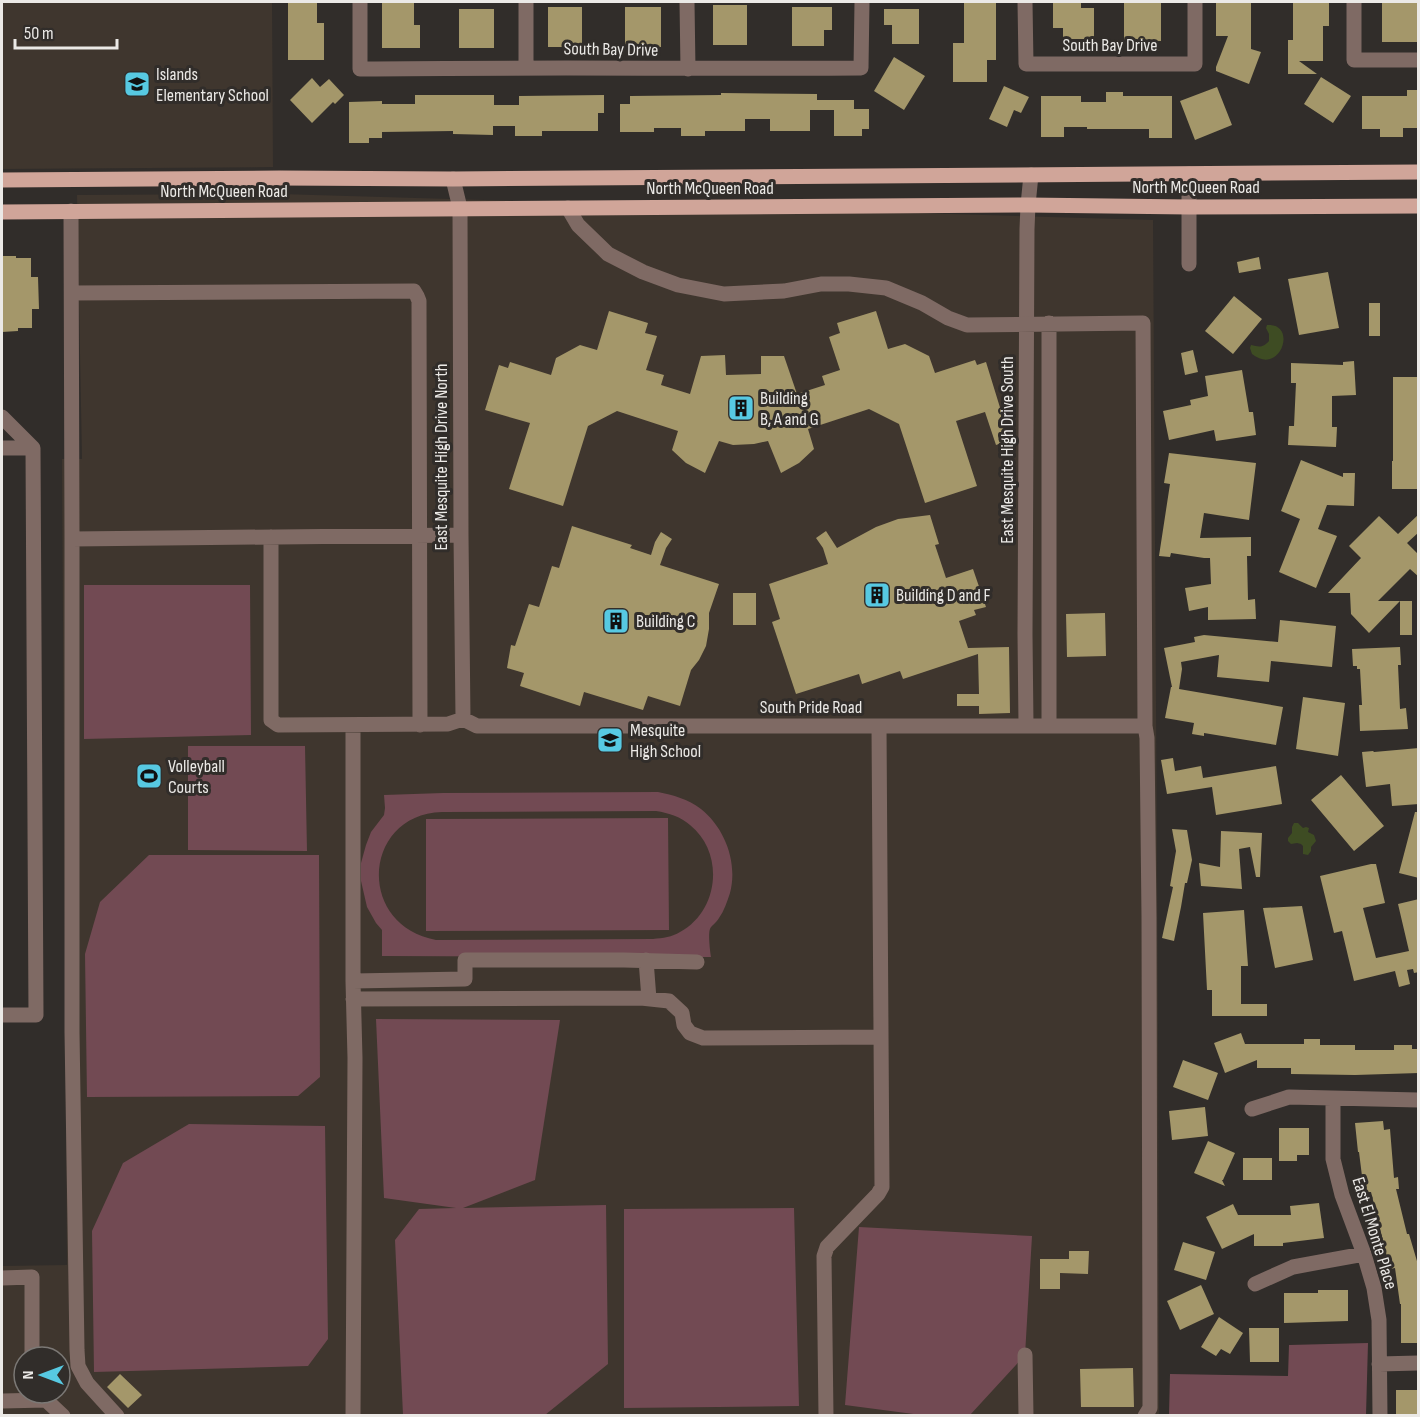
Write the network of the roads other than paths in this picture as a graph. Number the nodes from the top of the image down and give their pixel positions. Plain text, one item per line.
1 (360, 2) edge
2 (526, 2) edge
3 (687, 2) edge
4 (862, 2) edge
5 (1025, 2) edge
6 (1195, 2) edge
7 (1354, 2) edge
8 (1419, 60) edge
9 (526, 67) junction
10 (688, 69) junction
11 (1419, 172) edge
12 (1189, 174) junction
13 (1031, 175) junction
14 (453, 179) junction
15 (2, 180) edge
16 (1028, 205) junction
17 (1419, 206) edge
18 (1189, 207) junction
19 (460, 208) junction
20 (568, 208) junction
21 (71, 211) junction
22 (2, 212) edge
23 (1189, 264) dead end
24 (72, 293) junction
25 (1027, 323) junction
26 (1048, 323) junction
27 (2, 417) edge
28 (2, 448) edge
29 (33, 448) junction
30 (419, 535) junction
31 (460, 535) junction
32 (272, 537) junction
33 (72, 539) junction
34 (463, 719) junction
35 (420, 724) junction
36 (353, 725) junction
37 (1026, 725) junction
38 (1048, 725) junction
39 (879, 726) junction
40 (1145, 726) junction
41 (646, 960) junction
42 (697, 962) dead end
43 (353, 981) junction
44 (353, 999) junction
45 (649, 999) junction
46 (2, 1015) edge
47 (881, 1037) junction
48 (1334, 1099) junction
49 (1419, 1100) edge
50 (1252, 1108) dead end
51 (1364, 1254) junction
52 (2, 1278) edge
53 (1255, 1284) dead end
54 (32, 1345) edge
55 (1025, 1355) dead end
56 (1419, 1363) edge
57 (1379, 1364) junction
58 (51, 1405) edge
59 (63, 1416) edge
60 (117, 1416) edge
61 (353, 1416) edge
62 (826, 1416) edge
63 (1026, 1416) edge
64 (1145, 1416) edge
65 (1380, 1416) edge

1 - 9 street, South Bay Drive
2 - 9 street
3 - 10 street
4 - 10 street, South Bay Drive
5 - 6 street, South Bay Drive
7 - 8 street
9 - 10 street, South Bay Drive
11 - 12 main road, North McQueen Road
12 - 13 main road, North McQueen Road
12 - 18 street
13 - 14 main road, North McQueen Road
13 - 16 street, East Mesquite High Drive South
14 - 15 main road, North McQueen Road
14 - 19 street, East Mesquite High Drive North
16 - 18 main road, North McQueen Road
16 - 20 main road, North McQueen Road
16 - 25 street, East Mesquite High Drive South
17 - 18 main road, North McQueen Road
18 - 23 street
19 - 20 main road, North McQueen Road
19 - 21 main road, North McQueen Road
19 - 31 street, East Mesquite High Drive North
20 - 25 street
21 - 22 main road, North McQueen Road
21 - 24 street
24 - 30 street
24 - 33 street
25 - 26 street
25 - 37 street, East Mesquite High Drive South
26 - 38 street
26 - 40 street
27 - 29 street
28 - 29 street
29 - 46 street
30 - 31 street
30 - 32 street
30 - 35 street
31 - 34 street, East Mesquite High Drive North
32 - 33 street
32 - 36 street
33 - 60 street
34 - 35 street
34 - 39 street, South Pride Road
35 - 36 street
36 - 43 street
37 - 38 street, South Pride Road
37 - 39 street, South Pride Road
38 - 40 street, South Pride Road
39 - 47 street
40 - 64 street
41 - 42 street
41 - 43 street
41 - 45 street
43 - 44 street
44 - 45 street
44 - 61 street
45 - 47 street
47 - 62 street
48 - 49 street
48 - 50 street
48 - 51 street, East El Monte Place
51 - 53 street
51 - 57 street, East El Monte Place
52 - 54 street
55 - 63 street
56 - 57 street
57 - 65 street, East El Monte Place
58 - 59 street

